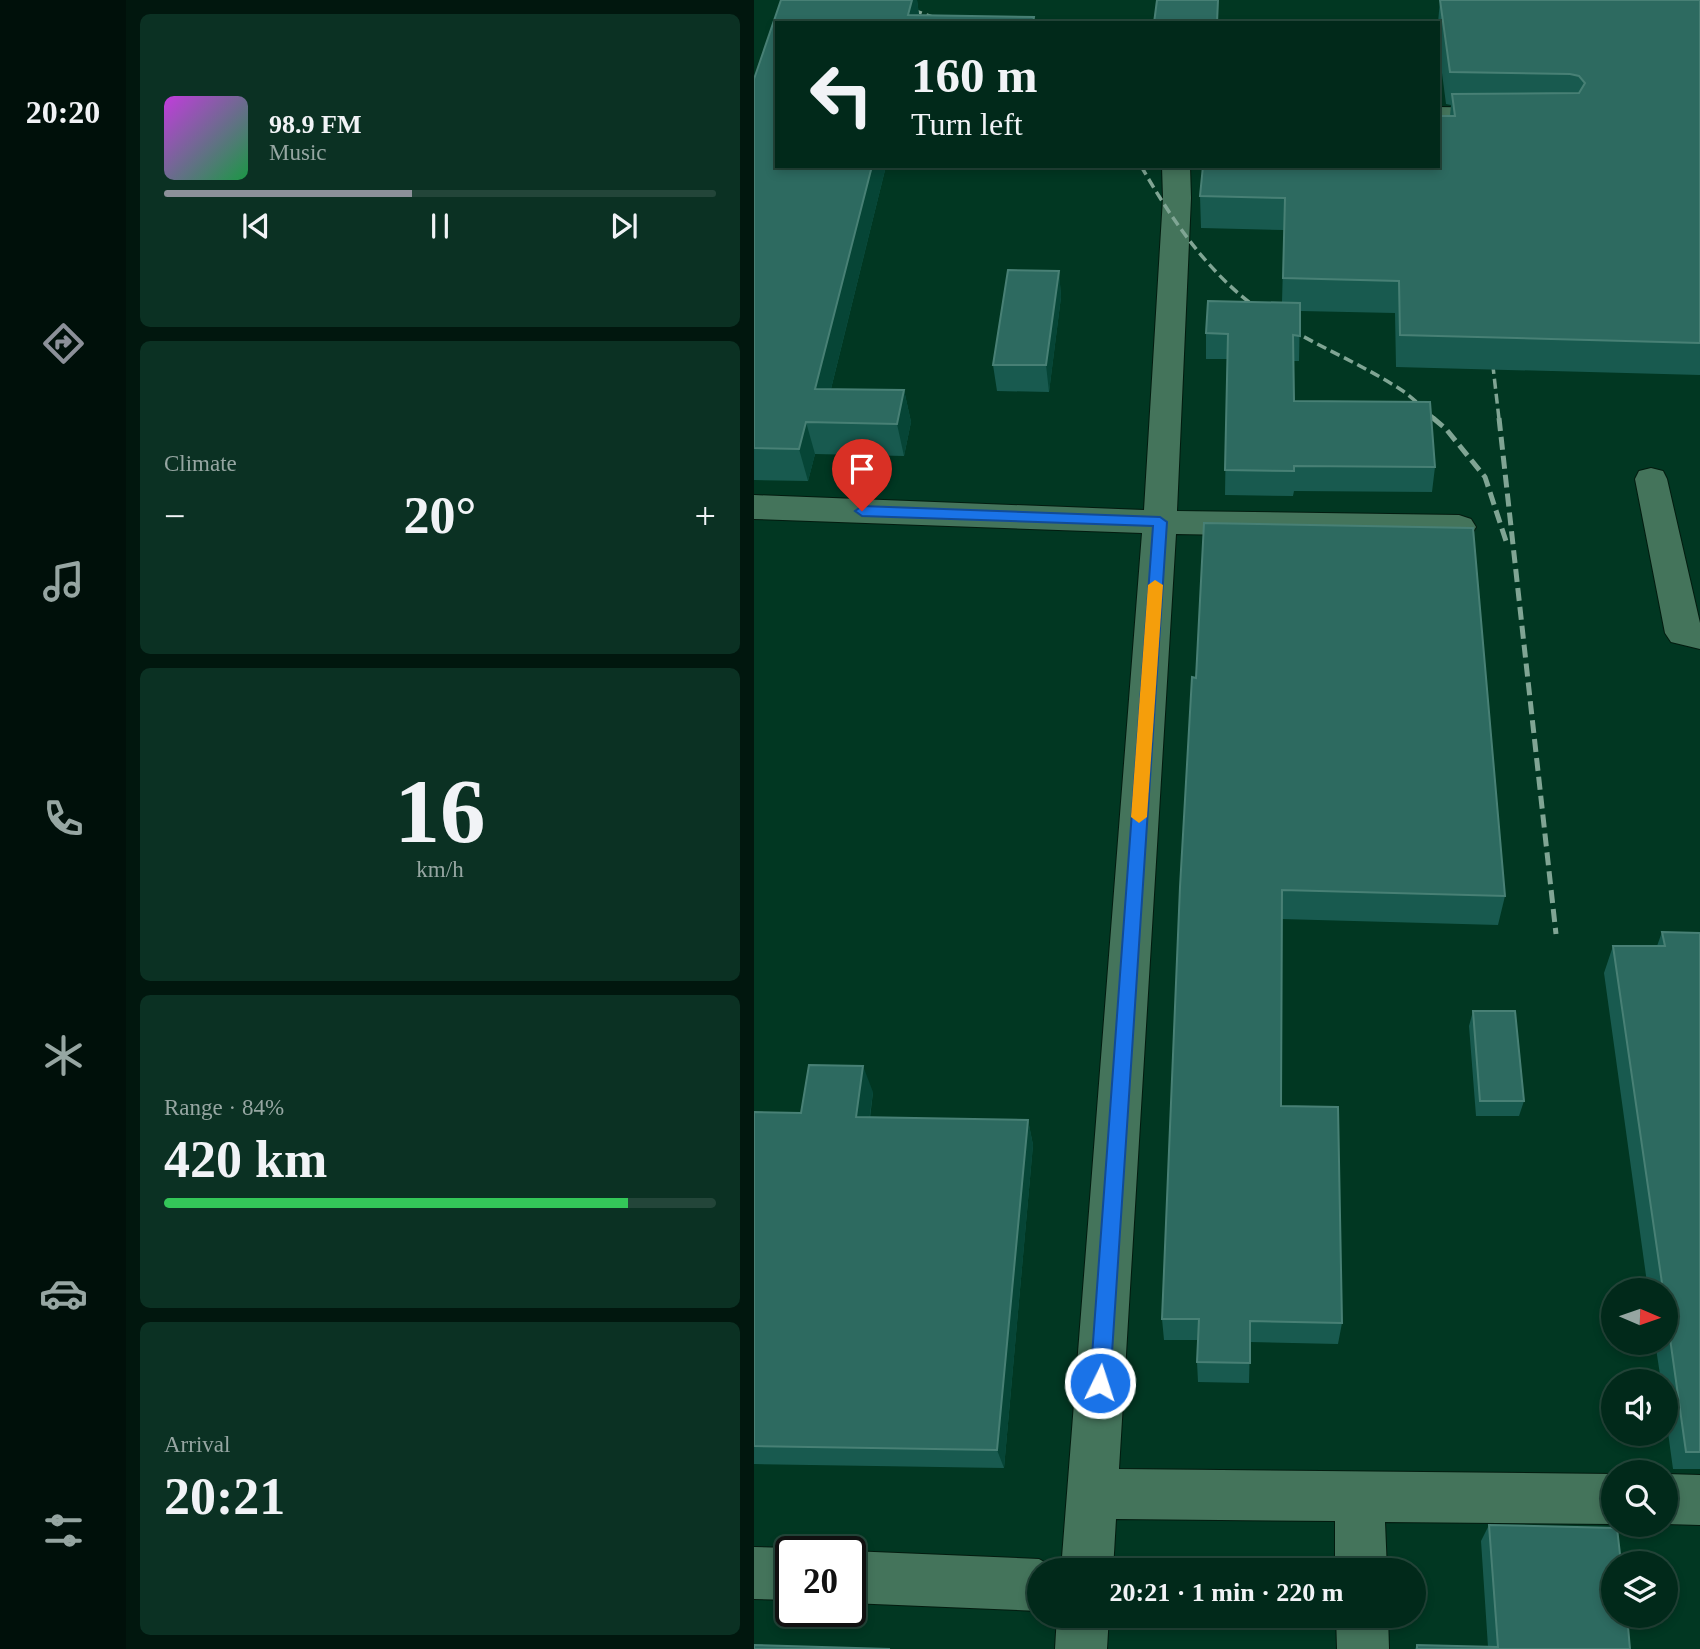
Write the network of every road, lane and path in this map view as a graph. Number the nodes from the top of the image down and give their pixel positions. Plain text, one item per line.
1 (1440, 115) edge
2 (1522, 117) edge
3 (1176, 168) edge
4 (1651, 479) dead end
5 (754, 507) edge
6 (1160, 522) junction
7 (1459, 527) edge
8 (1700, 636) edge
9 (1092, 1494) junction
10 (1360, 1496) junction
11 (1601, 1499) edge
12 (1678, 1499) edge
13 (1700, 1500) edge
14 (1088, 1558) edge
15 (1361, 1558) edge
16 (754, 1573) edge
17 (775, 1574) edge
18 (866, 1578) edge
19 (1027, 1584) edge
20 (1082, 1628) edge
21 (1362, 1628) edge
22 (1081, 1649) edge
23 (1363, 1649) edge

1 - 2 lane
3 - 6 lane
4 - 8 lane
5 - 6 lane
6 - 7 lane
6 - 9 lane
9 - 10 lane
9 - 14 lane
10 - 11 lane
10 - 15 lane
12 - 13 lane
16 - 17 lane
18 - 19 lane
20 - 22 lane
21 - 23 lane

